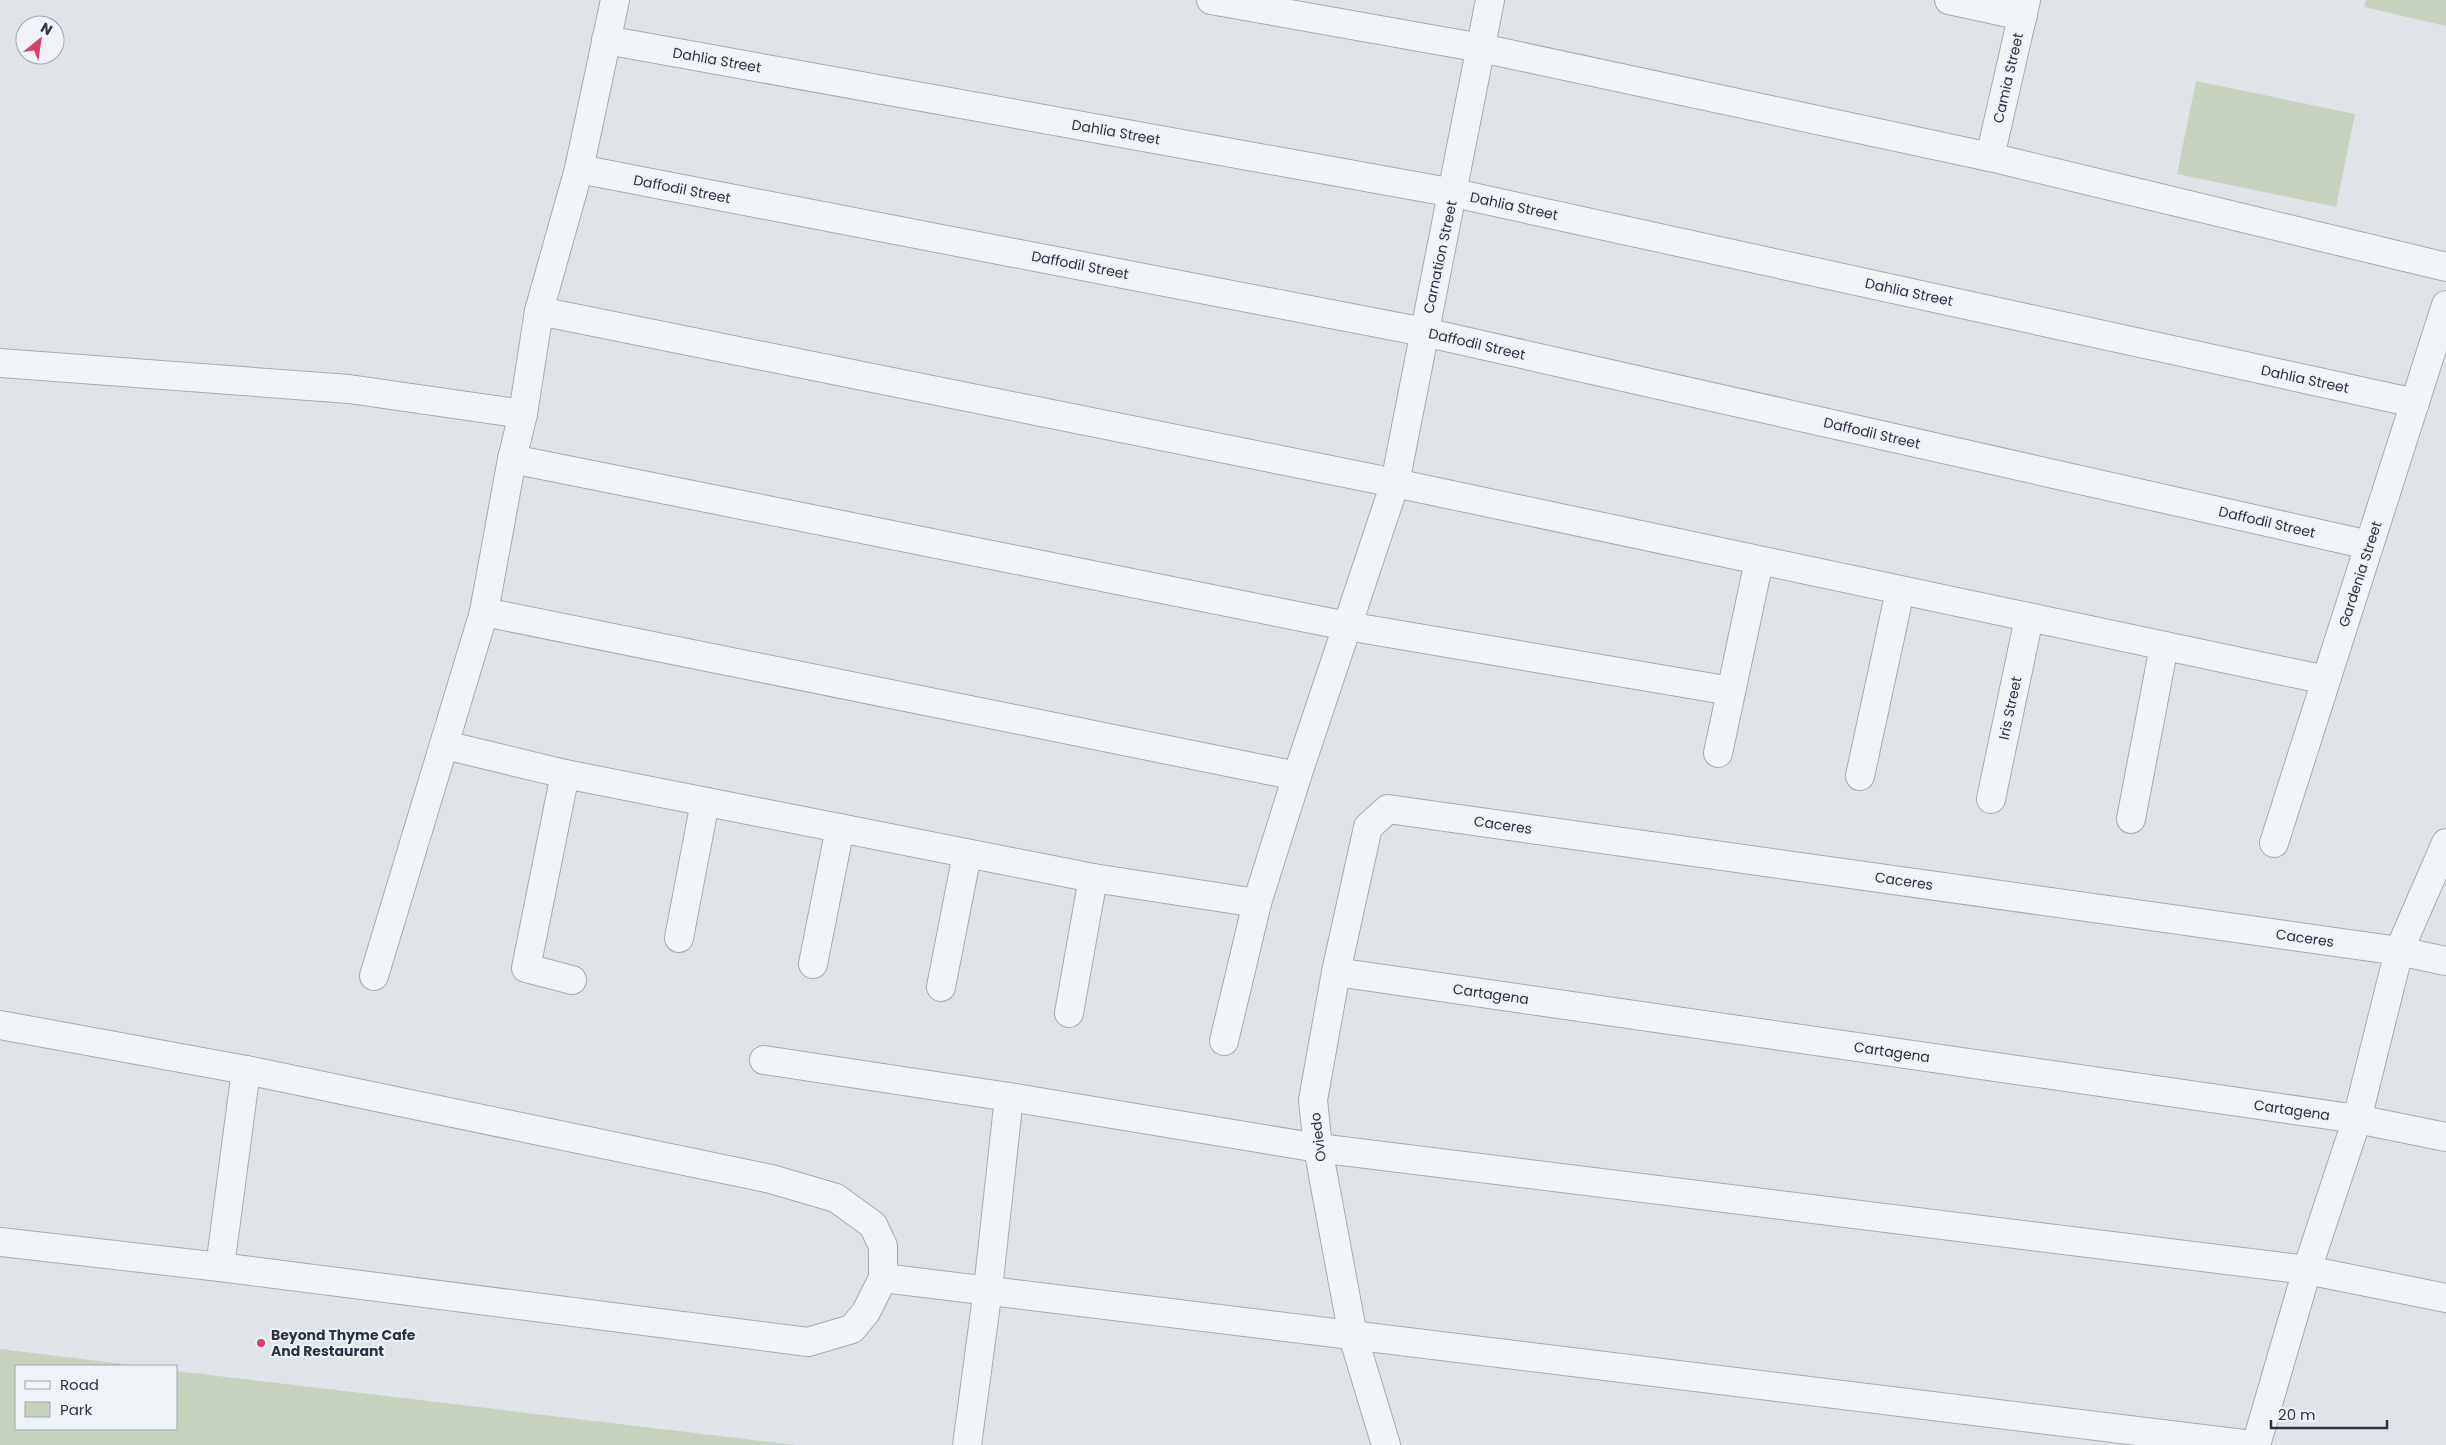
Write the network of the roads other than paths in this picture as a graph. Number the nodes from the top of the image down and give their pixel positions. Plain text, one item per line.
1 (615, 0) edge
2 (1211, 0) edge
3 (1490, 0) edge
4 (1949, 0) edge
5 (2024, 8) edge
6 (606, 40) junction
7 (1481, 48) junction
8 (1990, 156) junction
9 (579, 169) junction
10 (1454, 193) junction
11 (2446, 267) edge
12 (2446, 305) edge
13 (539, 311) junction
14 (1424, 332) junction
15 (0, 362) edge
16 (2415, 403) junction
17 (523, 414) junction
18 (512, 459) junction
19 (1396, 483) junction
20 (2369, 545) junction
21 (1759, 561) junction
22 (1900, 591) junction
23 (484, 612) junction
24 (2029, 618) junction
25 (1347, 626) junction
26 (2164, 646) junction
27 (2326, 680) junction
28 (1731, 691) junction
29 (445, 746) junction
30 (1718, 753) dead end
31 (565, 774) junction
32 (1297, 776) junction
33 (1860, 776) dead end
34 (1990, 799) dead end
35 (705, 802) junction
36 (2131, 819) dead end
37 (1368, 827) joint
38 (840, 828) junction
39 (2446, 842) edge
40 (2274, 843) dead end
41 (967, 854) junction
42 (1093, 878) junction
43 (1257, 903) junction
44 (679, 938) dead end
45 (2399, 951) junction
46 (2446, 961) edge
47 (813, 964) dead end
48 (1336, 972) junction
49 (374, 976) dead end
50 (572, 980) dead end
51 (941, 987) dead end
52 (1069, 1013) dead end
53 (0, 1025) edge
54 (1224, 1041) dead end
55 (764, 1060) dead end
56 (246, 1070) junction
57 (1010, 1097) junction
58 (2357, 1119) junction
59 (2446, 1137) edge
60 (1318, 1148) junction
61 (0, 1242) edge
62 (220, 1267) junction
63 (2308, 1270) junction
64 (883, 1278) junction
65 (988, 1289) junction
66 (2446, 1298) edge
67 (1353, 1336) junction
68 (967, 1445) edge
69 (1386, 1445) edge
70 (2252, 1445) edge
71 (2256, 1445) edge

1 - 6 street
2 - 7 street
3 - 7 street, Carnation Street
4 - 5 street
5 - 8 street, Camia Street
6 - 9 street
6 - 10 street, Dahlia Street
7 - 8 street
7 - 10 street, Carnation Street
8 - 11 street
9 - 13 street
9 - 14 street, Daffodil Street
10 - 14 street, Carnation Street
10 - 16 street, Dahlia Street
12 - 16 street, Gardenia Street
13 - 17 street
13 - 19 street
14 - 19 street, Carnation Street
14 - 20 street, Daffodil Street
15 - 17 street
16 - 20 street, Gardenia Street
17 - 18 street
18 - 23 street
18 - 25 street
19 - 21 street
19 - 25 street, Carnation Street
20 - 27 street, Gardenia Street
21 - 22 street
21 - 28 street
22 - 24 street
22 - 33 street
23 - 29 street
23 - 32 street
24 - 26 street
24 - 34 street, Iris Street
25 - 28 street
25 - 32 street, Carnation Street
26 - 27 street
26 - 36 street
27 - 40 street, Gardenia Street
28 - 30 street
29 - 31 street
29 - 49 street
31 - 35 street
31 - 50 street
32 - 43 street, Carnation Street
35 - 38 street
35 - 44 street
37 - 45 street, Caceres
37 - 48 street, Oviedo
38 - 41 street
38 - 47 street
39 - 45 street
41 - 42 street
41 - 51 street
42 - 43 street
42 - 52 street
43 - 54 street, Carnation Street
45 - 46 street, Caceres
45 - 58 street
48 - 58 street, Cartagena
48 - 60 street, Oviedo
53 - 56 street
55 - 57 street
56 - 62 street
56 - 64 street
57 - 60 street
57 - 65 street
58 - 59 street, Cartagena
58 - 63 street
60 - 63 street
60 - 67 street, Oviedo
61 - 62 street
62 - 64 street
63 - 66 street
63 - 71 street
64 - 65 street
65 - 67 street
65 - 68 street
67 - 69 street, Oviedo
67 - 70 street

